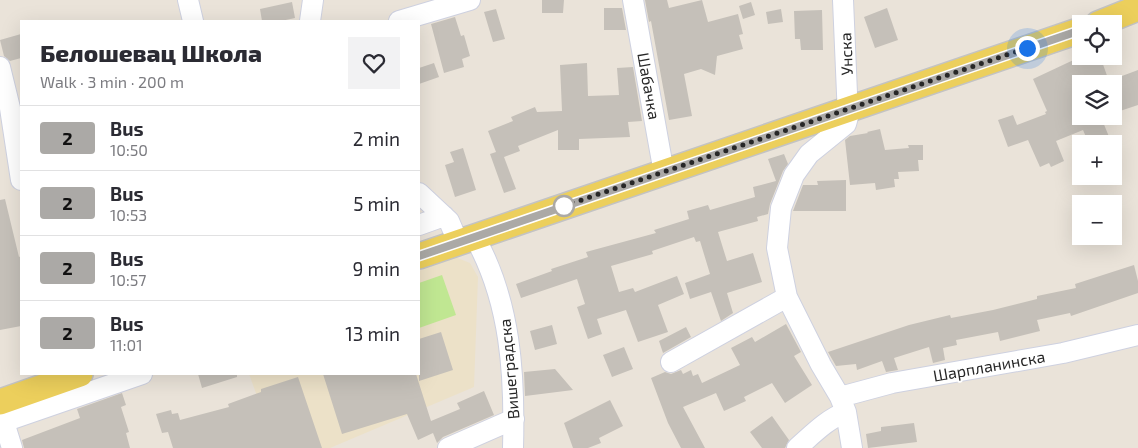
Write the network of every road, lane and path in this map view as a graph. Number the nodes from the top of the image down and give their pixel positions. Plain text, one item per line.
1 (188, 0) edge
2 (313, 0) edge
3 (470, 0) edge
4 (633, 0) edge
5 (843, 0) edge
6 (1138, 8) edge
7 (1120, 15) edge
8 (193, 20) edge
9 (310, 20) edge
10 (403, 20) edge
11 (1072, 33) edge
12 (0, 67) edge
13 (848, 108) junction
14 (20, 173) edge
15 (664, 173) junction
16 (420, 194) edge
17 (444, 216) junction
18 (420, 225) edge
19 (466, 239) junction
20 (420, 256) edge
21 (787, 297) junction
22 (1138, 335) edge
23 (671, 362) dead end
24 (138, 375) edge
25 (66, 376) edge
26 (843, 404) junction
27 (1, 414) edge
28 (514, 419) junction
29 (12, 448) edge
30 (448, 448) edge
31 (513, 448) edge
32 (796, 448) edge
33 (852, 448) edge

1 - 8 street
2 - 9 street
3 - 10 street
4 - 15 street, Шабачка
5 - 13 street, Унска
6 - 7 main road
11 - 13 main road
12 - 14 street
13 - 15 main road
13 - 21 street
15 - 19 main road
16 - 17 street, Вишеградска
17 - 18 street
17 - 19 street, Вишеградска
19 - 20 main road
19 - 28 street, Вишеградска
21 - 23 street
21 - 26 street
22 - 26 street, Шарпланинска
24 - 27 street
25 - 27 main road
26 - 32 street, Шарпланинска
26 - 33 street
27 - 29 street
28 - 30 street
28 - 31 street, Вишеградска

